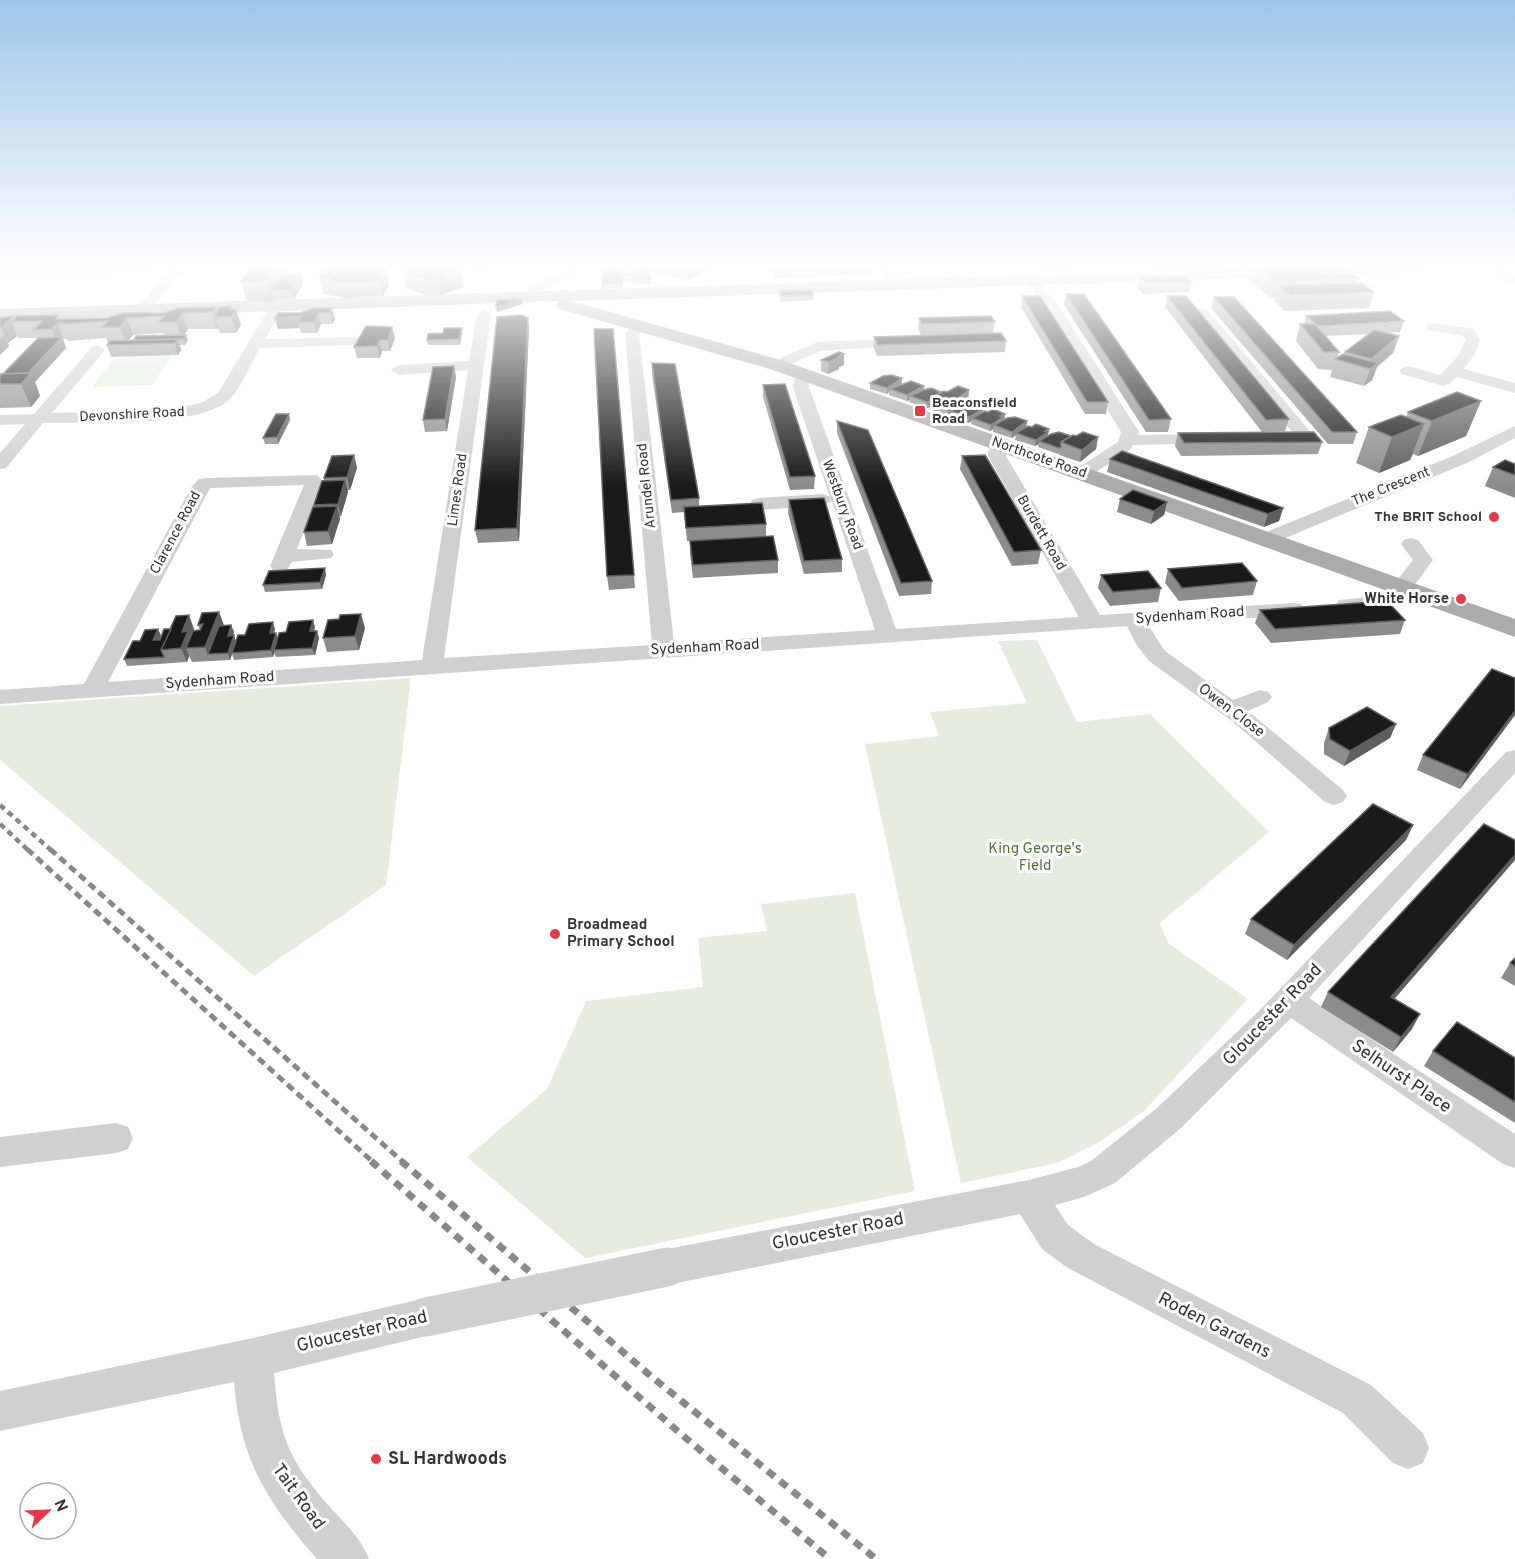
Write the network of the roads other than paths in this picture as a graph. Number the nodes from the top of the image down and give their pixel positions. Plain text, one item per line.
1 (258, 340) edge
2 (480, 340) edge
3 (633, 340) edge
4 (689, 340) edge
5 (1073, 340) edge
6 (1225, 340) edge
7 (1473, 340) edge
8 (355, 341) edge
9 (921, 342) edge
10 (255, 344) junction
11 (97, 350) dead end
12 (777, 365) junction
13 (476, 366) junction
14 (399, 370) dead end
15 (1408, 371) dead end
16 (807, 376) junction
17 (1444, 379) junction
18 (1515, 388) edge
19 (38, 419) junction
20 (0, 420) edge
21 (1515, 431) edge
22 (1260, 438) edge
23 (1224, 439) edge
24 (1128, 440) junction
25 (1001, 445) junction
26 (0, 464) edge
27 (1082, 474) junction
28 (841, 499) junction
29 (759, 504) edge
30 (1266, 539) junction
31 (1411, 544) dead end
32 (324, 554) dead end
33 (1403, 589) junction
34 (1135, 620) junction
35 (1093, 622) junction
36 (1515, 629) edge
37 (888, 636) junction
38 (664, 650) junction
39 (432, 666) junction
40 (92, 690) junction
41 (0, 697) edge
42 (1260, 697) dead end
43 (1232, 710) junction
44 (1513, 765) edge
45 (1334, 796) dead end
46 (1288, 1000) junction
47 (116, 1138) dead end
48 (0, 1152) edge
49 (1515, 1153) edge
50 (1029, 1196) junction
51 (253, 1358) junction
52 (0, 1411) edge
53 (1408, 1448) dead end
54 (347, 1559) edge

1 - 10 street, Devonshire Road
2 - 13 street, Limes Road
3 - 38 street, Arundel Road
4 - 12 main road, Northcote Road
5 - 24 street
6 - 22 street
7 - 17 street
8 - 10 street
9 - 12 street
10 - 19 street, Devonshire Road
11 - 19 street
12 - 16 main road, Northcote Road
13 - 14 street
13 - 39 street, Limes Road
15 - 17 street
16 - 25 main road, Northcote Road
16 - 28 street, Westbury Road
17 - 18 street
19 - 20 street, Devonshire Road
19 - 26 street
21 - 30 street, The Crescent
23 - 24 street
24 - 27 street
25 - 27 main road, Northcote Road
25 - 35 street, Burdett Road
27 - 30 main road, Northcote Road
28 - 29 street
28 - 37 street, Westbury Road
30 - 33 main road, Northcote Road
31 - 33 street
32 - 40 street, Clarence Road
33 - 34 street, Sydenham Road
33 - 36 main road, Northcote Road
34 - 35 street, Sydenham Road
34 - 43 street, Owen Close
35 - 37 street, Sydenham Road
37 - 38 street, Sydenham Road
38 - 39 street, Sydenham Road
39 - 40 street, Sydenham Road
40 - 41 street, Sydenham Road
42 - 43 street
43 - 45 street, Owen Close
44 - 46 street, Gloucester Road
46 - 49 street, Selhurst Place
46 - 50 street, Gloucester Road
47 - 48 street
50 - 51 street, Gloucester Road, bridge
50 - 53 street, Roden Gardens
51 - 52 street, Gloucester Road
51 - 54 street, Tait Road

